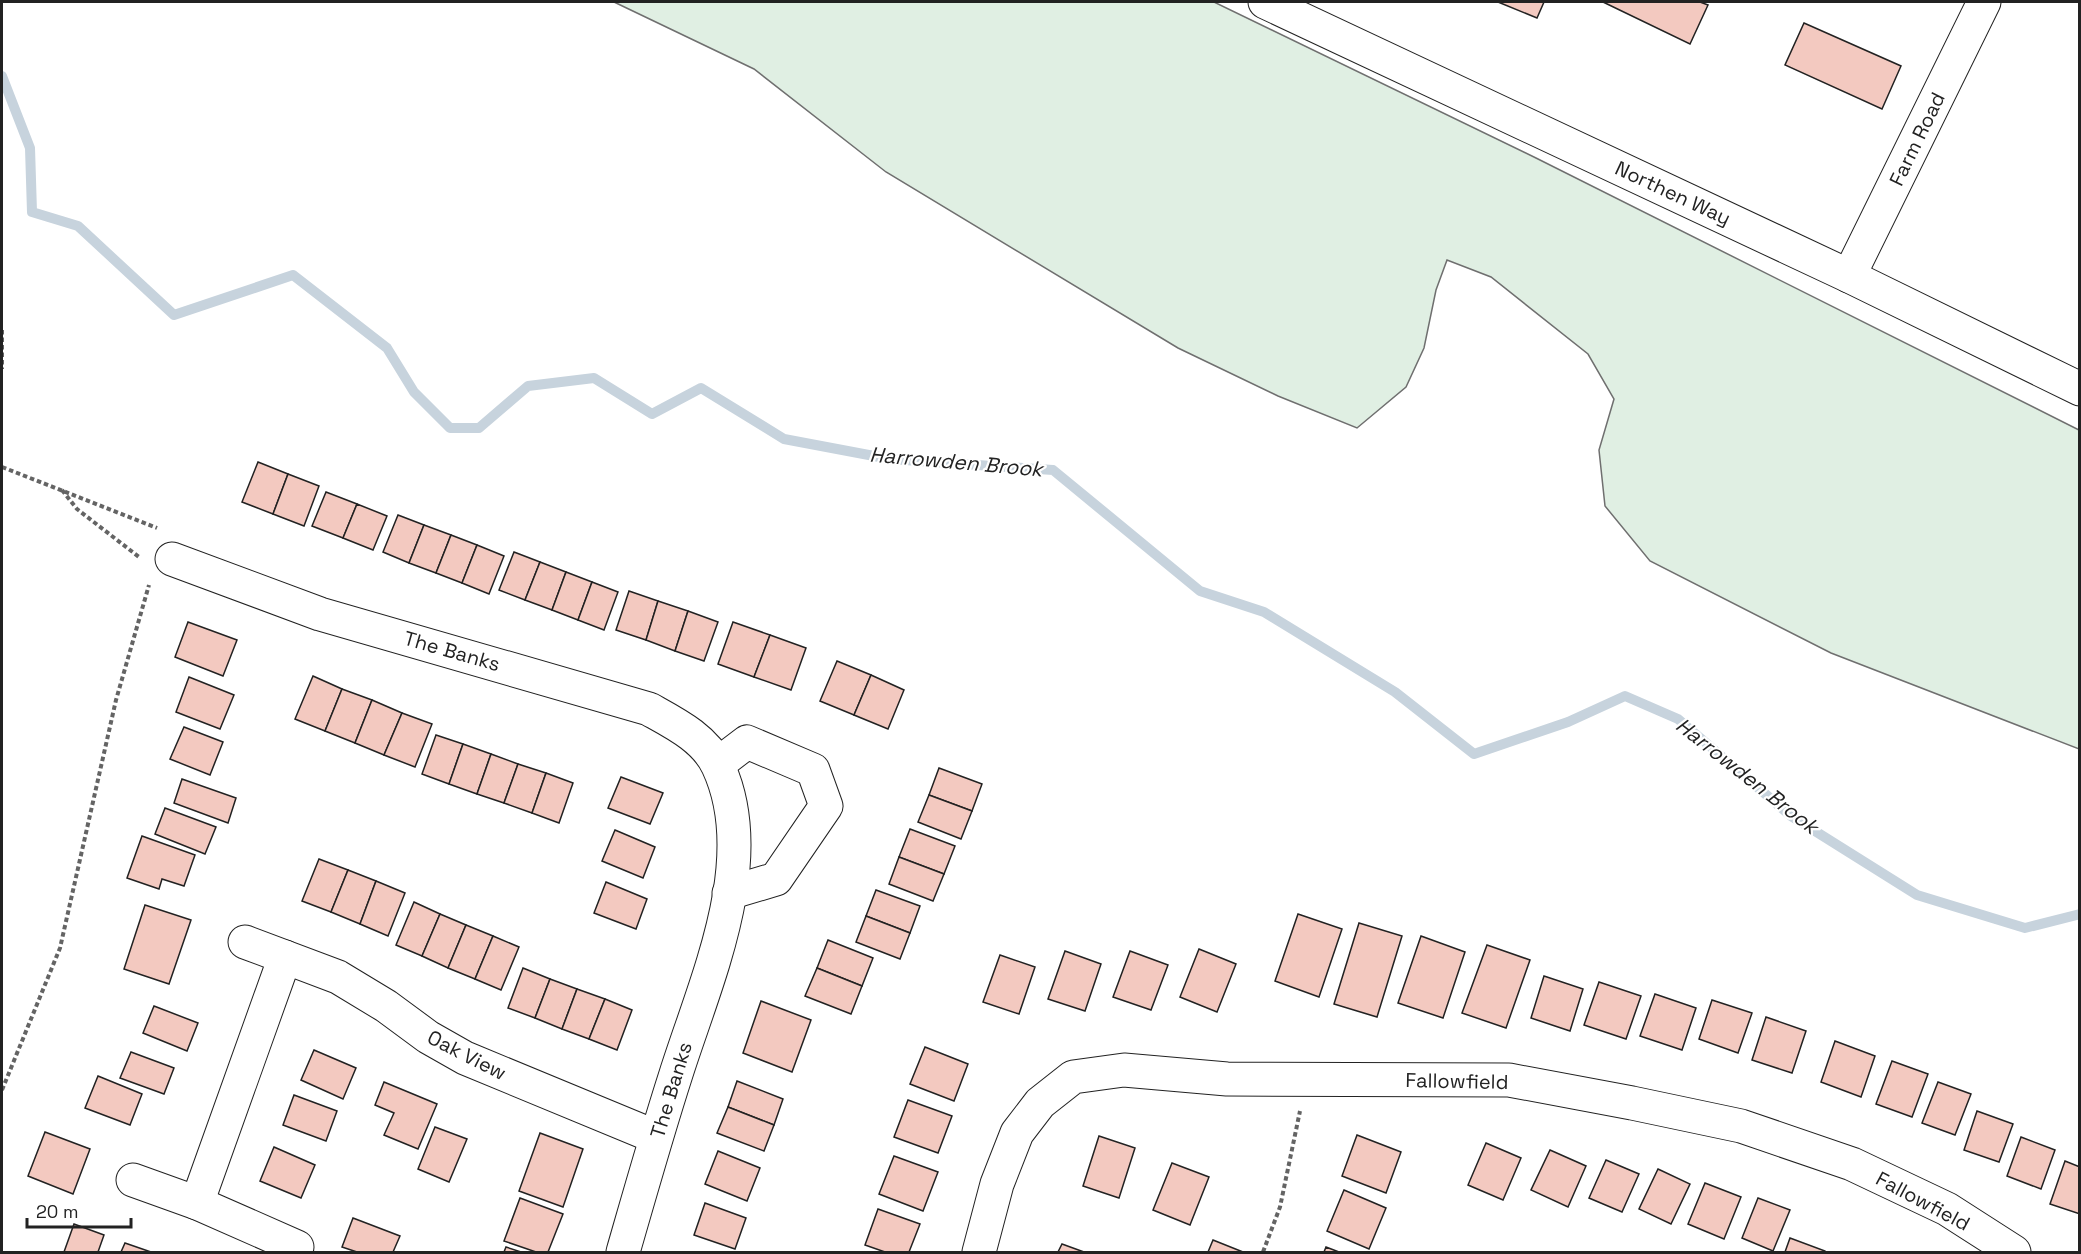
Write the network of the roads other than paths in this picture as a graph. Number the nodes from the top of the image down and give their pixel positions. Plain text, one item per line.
1 (1265, 2) edge
2 (1984, 2) edge
3 (1849, 276) junction
4 (2079, 389) edge
5 (164, 560) road end
6 (718, 764) junction
7 (729, 893) junction
8 (245, 942) dead end
9 (285, 957) junction
10 (656, 1137) junction
11 (132, 1180) dead end
12 (197, 1203) junction
13 (297, 1247) dead end
14 (623, 1252) edge
15 (979, 1252) edge
16 (2014, 1252) edge

1 - 3 street, Northen Way
2 - 3 street, Farm Road
3 - 4 street, Northen Way
5 - 6 street, The Banks
6 - 7 street, The Banks
6 - 7 street
7 - 10 street, The Banks
8 - 9 street, Oak View
9 - 10 street, Oak View
9 - 12 street
10 - 14 street, The Banks
11 - 12 street
12 - 13 street
15 - 16 street, Fallowfield

